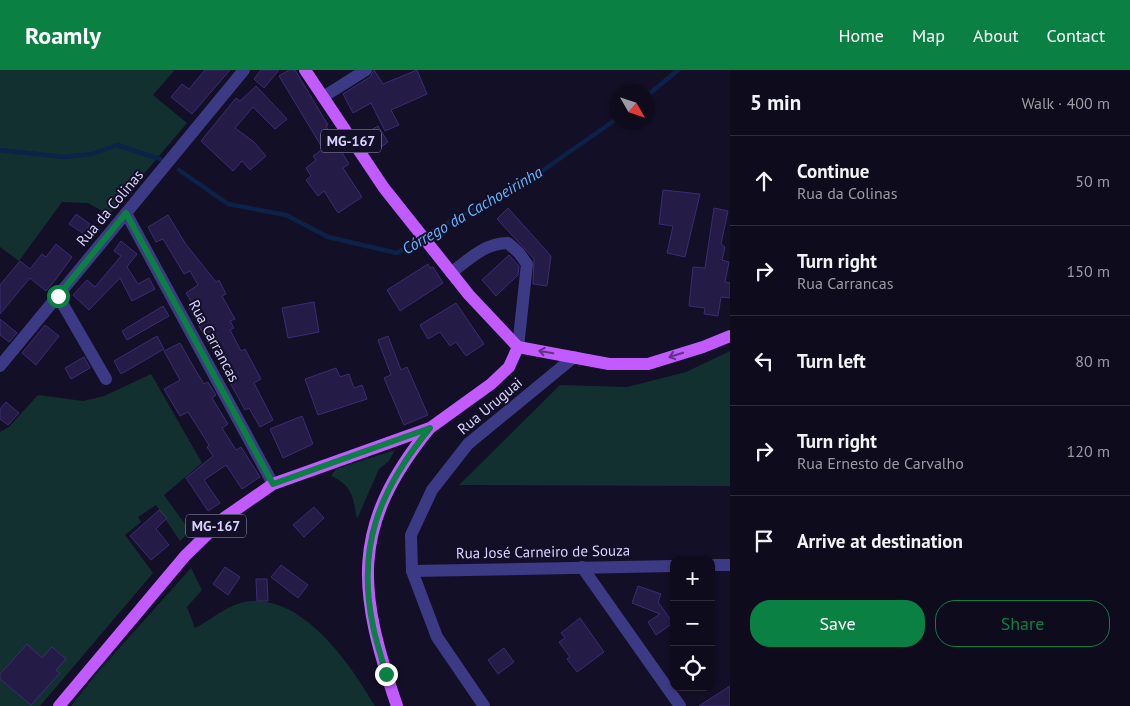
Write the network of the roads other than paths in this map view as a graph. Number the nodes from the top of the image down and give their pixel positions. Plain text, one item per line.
1 (244, 70) edge
2 (305, 70) edge
3 (366, 70) edge
4 (322, 97) junction
5 (126, 213) junction
6 (451, 273) junction
7 (58, 296) junction
8 (730, 336) edge
9 (518, 347) junction
10 (574, 357) junction
11 (0, 366) edge
12 (106, 378) dead end
13 (430, 428) junction
14 (273, 484) junction
15 (715, 565) edge
16 (730, 565) edge
17 (670, 566) edge
18 (582, 567) junction
19 (412, 571) junction
20 (59, 706) edge
21 (397, 706) edge
22 (484, 706) edge
23 (680, 706) edge

1 - 5 street, Rua da Colinas
2 - 4 main road, MG-167
3 - 4 street
4 - 6 main road, MG-167
5 - 7 street, Rua da Colinas
5 - 14 street, Rua Carrancas
6 - 9 main road, MG-167
6 - 9 street
7 - 11 street, Rua da Colinas
7 - 12 street
8 -> 10 main road
10 -> 9 main road
9 - 13 main road, MG-167
10 - 19 street, Rua Uruguai
13 - 14 main road, MG-167
13 - 21 main road
14 - 20 main road, MG-167
15 - 16 street
17 - 18 street, Rua José Carneiro de Souza
18 - 19 street, Rua José Carneiro de Souza
18 - 23 street
19 - 22 street, Rua Uruguai

